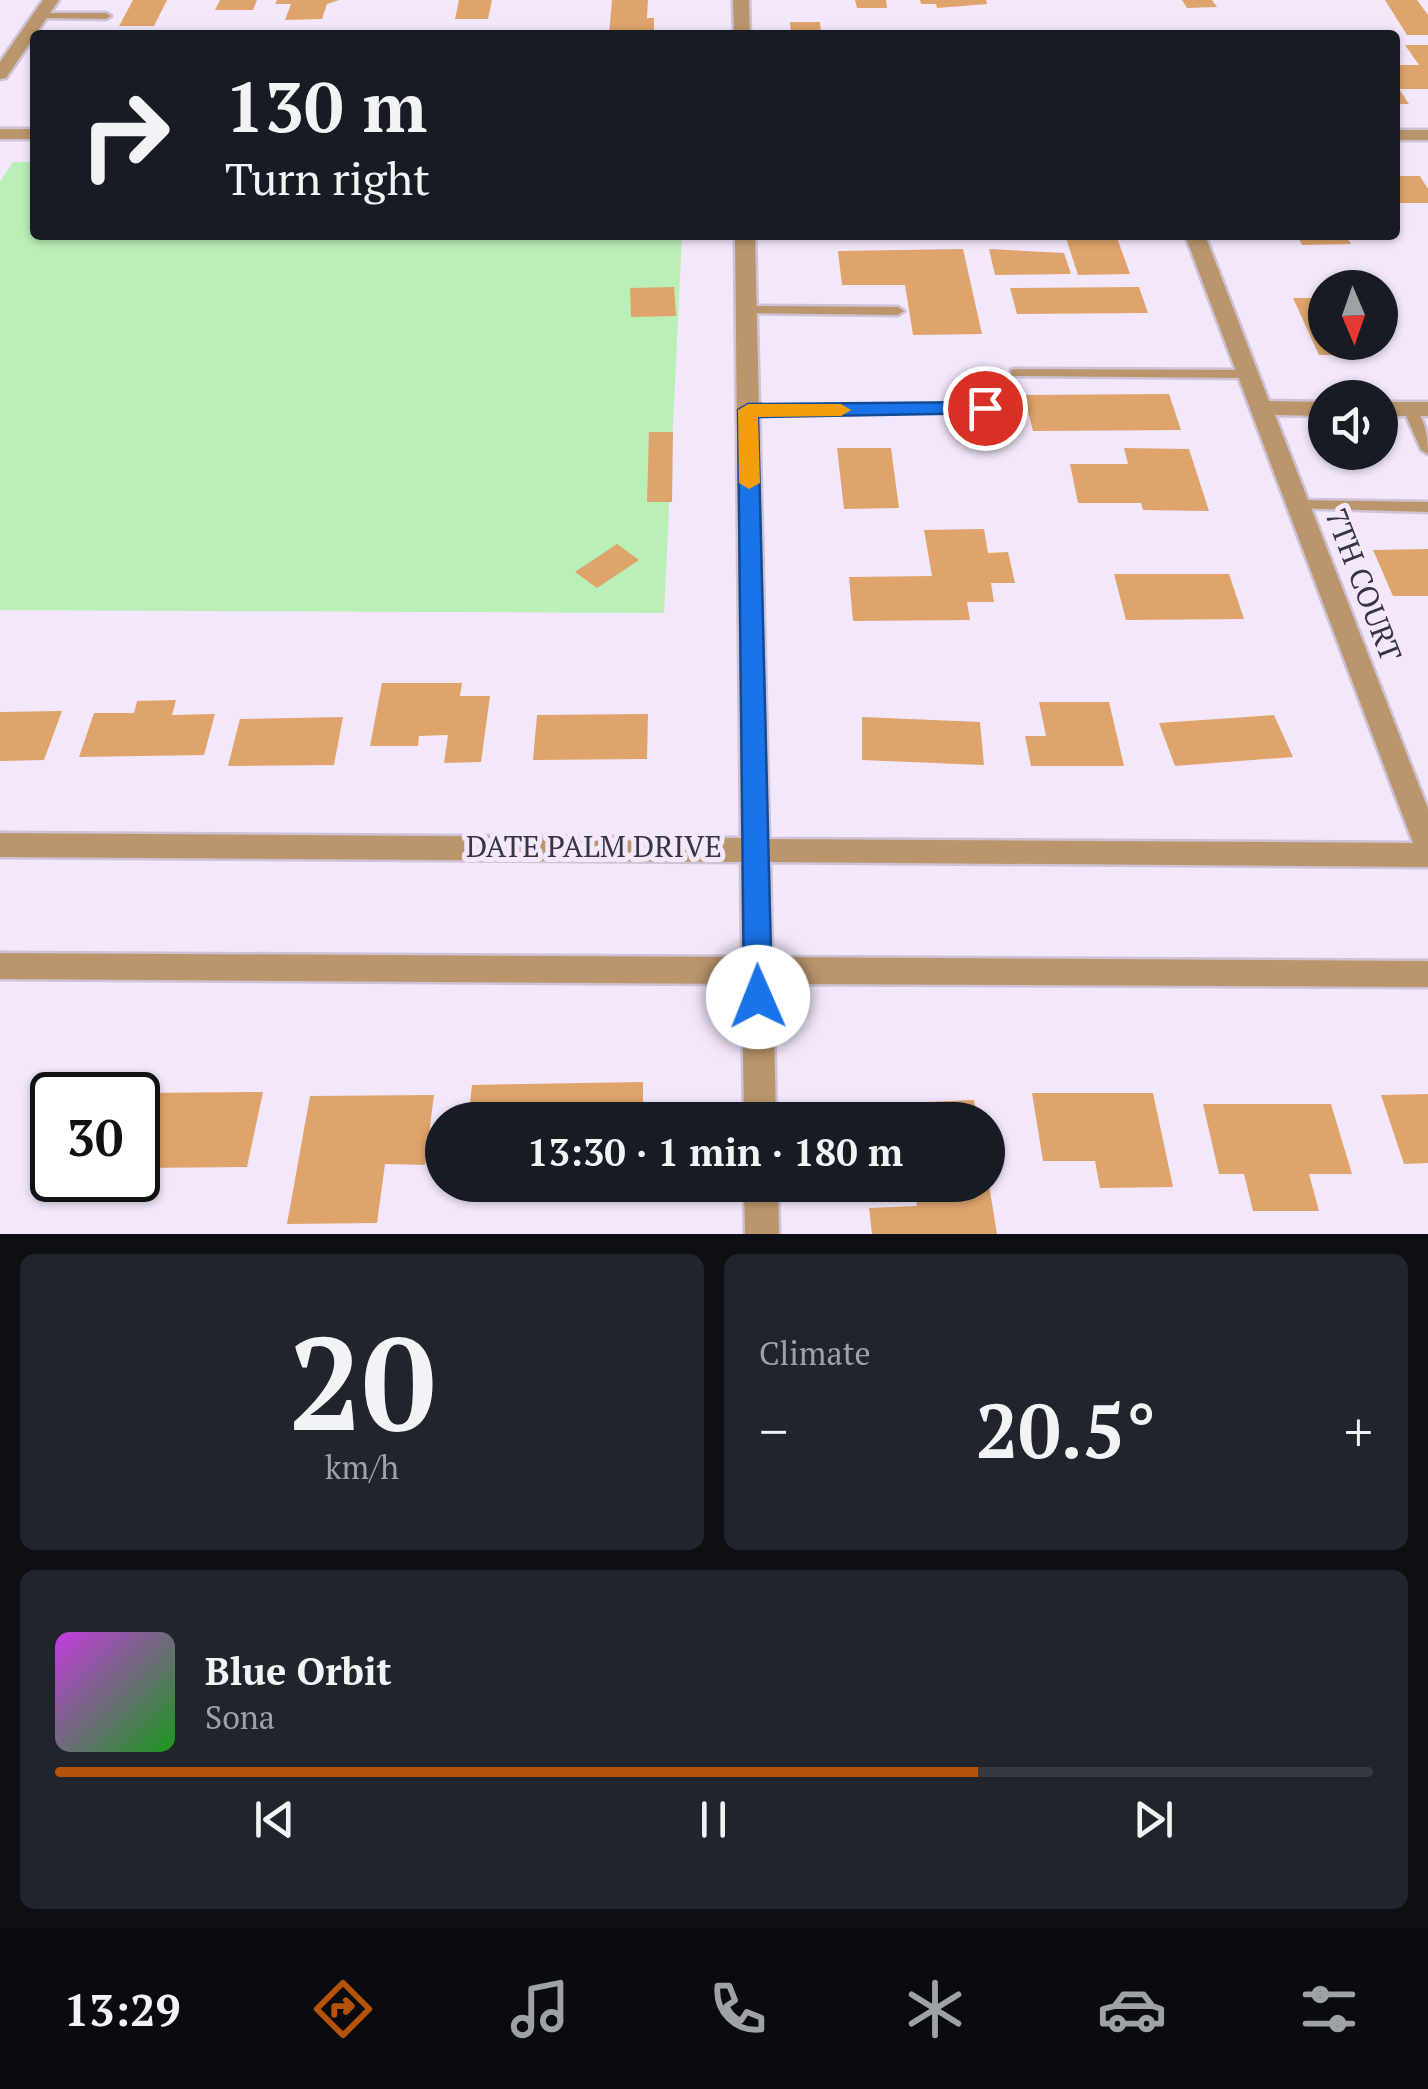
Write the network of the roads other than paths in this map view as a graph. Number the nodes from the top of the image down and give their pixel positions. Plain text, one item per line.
1 (51, 0) edge
2 (742, 0) edge
3 (40, 16) junction
4 (106, 16) dead end
5 (30, 30) edge
6 (30, 30) edge
7 (742, 30) edge
8 (0, 74) edge
9 (30, 134) edge
10 (1400, 135) edge
11 (1428, 135) edge
12 (2, 137) edge
13 (745, 240) edge
14 (1197, 240) edge
15 (746, 310) junction
16 (898, 311) dead end
17 (1015, 374) dead end
18 (1248, 374) junction
19 (985, 408) dead end
20 (1262, 408) junction
21 (1308, 408) edge
22 (1419, 409) edge
23 (748, 410) junction
24 (1428, 450) edge
25 (1298, 505) junction
26 (1428, 507) edge
27 (0, 844) edge
28 (1428, 846) edge
29 (755, 848) junction
30 (1428, 856) edge
31 (0, 966) edge
32 (758, 973) junction
33 (1428, 974) edge
34 (760, 1102) edge
35 (761, 1202) edge
36 (762, 1234) edge

1 - 3 street
2 - 7 street
3 - 4 lane
3 - 5 street
6 - 8 street
9 - 12 street
10 - 11 street
13 - 15 street
14 - 18 street, 7TH COURT
15 - 16 lane
15 - 23 street
17 - 18 lane
18 - 20 street, 7TH COURT
19 - 23 lane
20 - 21 street
20 - 25 street, 7TH COURT
22 - 24 lane
23 - 29 street
25 - 26 lane
25 - 28 street, 7TH COURT
27 - 29 street, DATE PALM DRIVE
29 - 30 street, DATE PALM DRIVE
29 - 32 street
31 - 32 street
32 - 33 street
32 - 34 street
35 - 36 street

